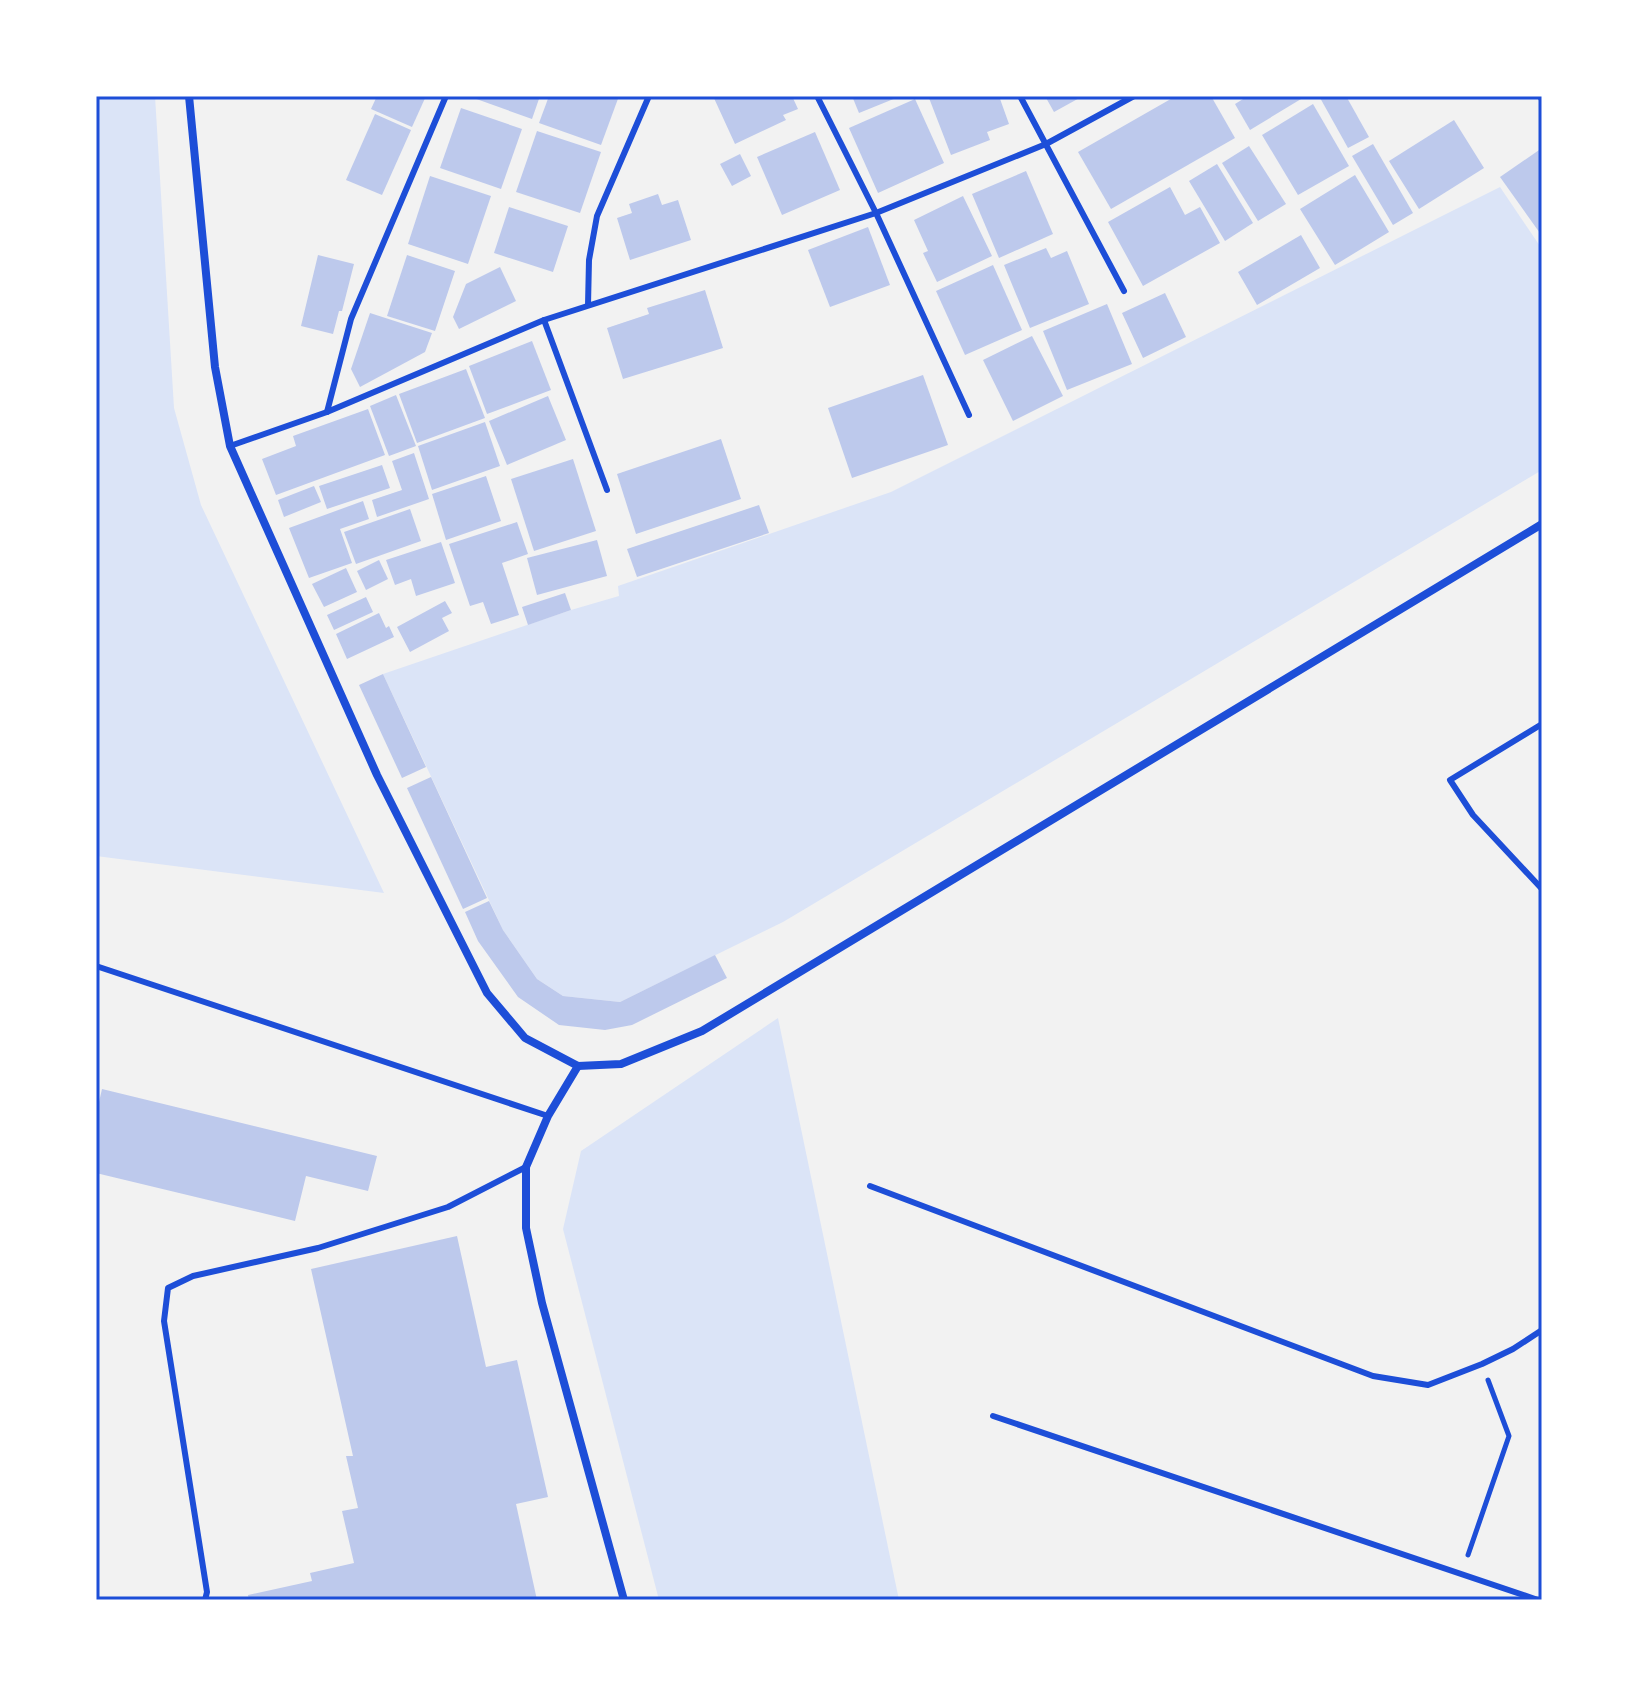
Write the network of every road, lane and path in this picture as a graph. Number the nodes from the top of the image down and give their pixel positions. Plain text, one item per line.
1 (189, 96) edge
2 (446, 96) edge
3 (649, 96) edge
4 (817, 96) edge
5 (1020, 96) edge
6 (1134, 96) edge
7 (1046, 144) junction
8 (876, 213) junction
9 (1124, 291) dead end
10 (588, 305) junction
11 (544, 320) junction
12 (327, 412) junction
13 (969, 415) dead end
14 (230, 446) junction
15 (607, 490) dead end
16 (1542, 524) edge
17 (1542, 724) edge
18 (1542, 889) edge
19 (96, 966) edge
20 (578, 1066) junction
21 (548, 1116) junction
22 (526, 1167) junction
23 (870, 1186) dead end
24 (1542, 1330) edge
25 (1482, 1364) junction
26 (993, 1416) dead end
27 (1462, 1574) junction
28 (205, 1600) edge
29 (624, 1600) edge
30 (1538, 1600) edge

1 - 14 street
2 - 12 lane
3 - 10 lane
4 - 8 lane
5 - 7 lane
6 - 7 lane
7 - 8 lane
7 - 9 lane
8 - 10 lane
8 - 13 lane
10 - 11 lane
11 - 12 lane
11 - 15 lane
12 - 14 lane
14 - 20 street
16 - 20 street
17 - 18 lane
19 - 21 lane
20 - 21 street
21 - 22 street
22 - 28 lane
22 - 29 street
23 - 25 lane
24 - 25 lane
25 - 27 path
26 - 27 lane
27 - 30 lane

